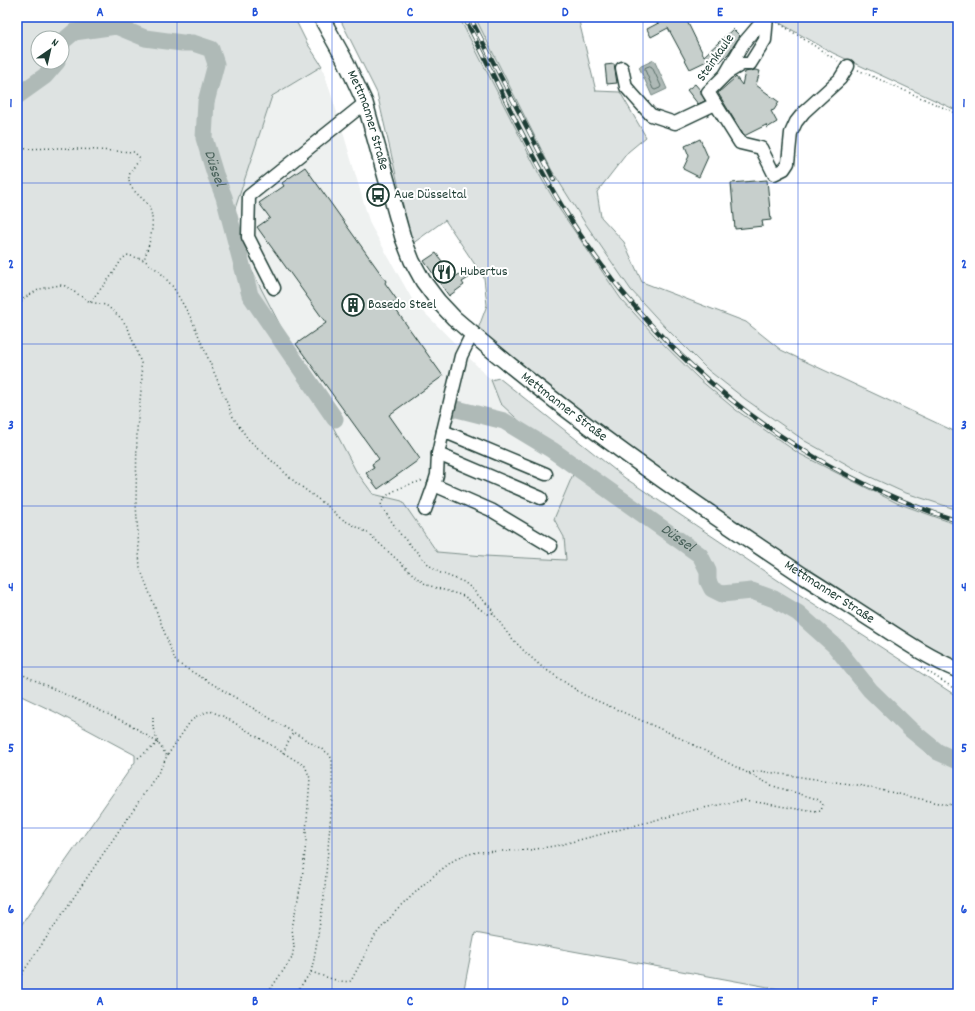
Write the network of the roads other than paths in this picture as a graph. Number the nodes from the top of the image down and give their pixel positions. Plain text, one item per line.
1 (321, 17) edge
2 (770, 18) edge
3 (848, 66) road end
4 (622, 68) dead end
5 (365, 103) junction
6 (715, 104) junction
7 (274, 288) dead end
8 (472, 334) junction
9 (443, 431) junction
10 (438, 454) junction
11 (546, 474) dead end
12 (435, 480) junction
13 (541, 498) dead end
14 (425, 510) dead end
15 (551, 546) dead end
16 (958, 670) edge

1 - 5 main road, Mettmanner Straße
2 - 6 lane, Steinkaule
3 - 6 lane, Steinkaule
4 - 6 lane
5 - 7 lane
5 - 8 main road, Mettmanner Straße
8 - 9 lane
8 - 16 main road, Mettmanner Straße
9 - 10 lane
9 - 11 lane
10 - 12 lane
10 - 13 lane
12 - 14 lane
12 - 15 lane

